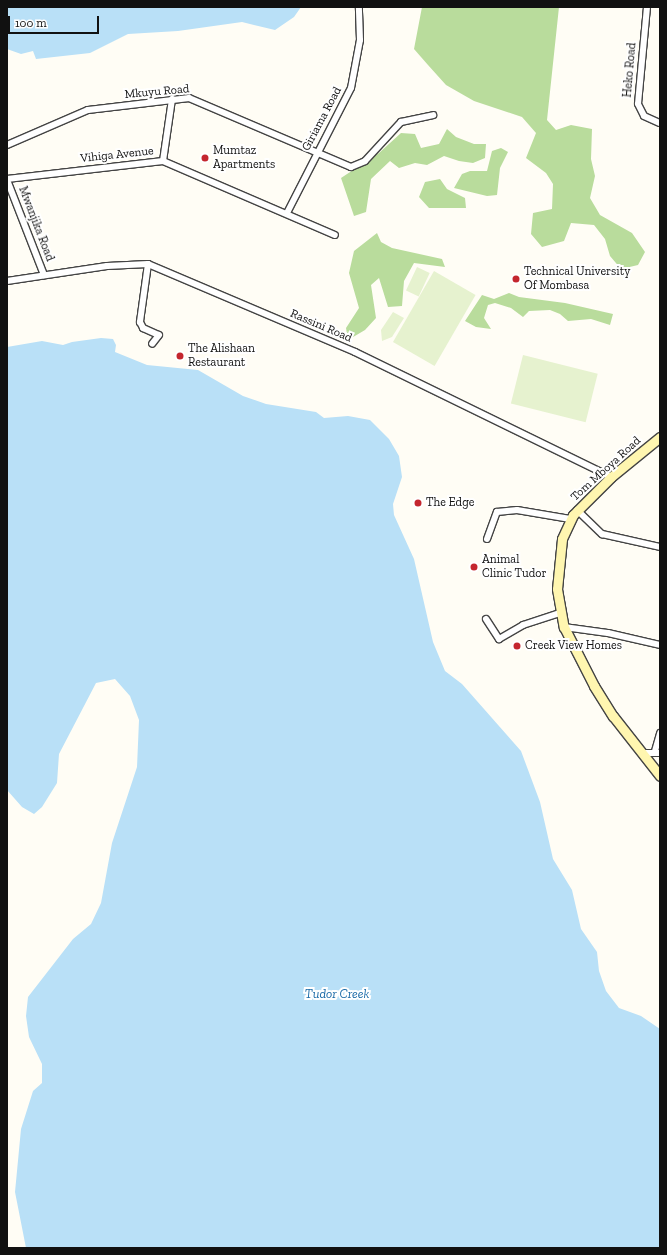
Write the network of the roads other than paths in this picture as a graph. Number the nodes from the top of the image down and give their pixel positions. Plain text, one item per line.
1 (359, 7) edge
2 (647, 7) edge
3 (172, 99) junction
4 (432, 115) dead end
5 (660, 123) edge
6 (7, 145) edge
7 (316, 154) junction
8 (163, 161) junction
9 (7, 180) edge
10 (286, 213) junction
11 (335, 235) dead end
12 (148, 264) junction
13 (44, 275) junction
14 (7, 281) edge
15 (152, 344) dead end
16 (660, 437) edge
17 (611, 477) junction
18 (577, 510) junction
19 (570, 519) junction
20 (487, 539) dead end
21 (660, 546) edge
22 (560, 613) junction
23 (486, 619) dead end
24 (564, 627) junction
25 (660, 645) edge
26 (660, 734) edge
27 (658, 752) edge
28 (643, 753) junction
29 (660, 776) edge

1 - 7 street, Giriama Road
2 - 5 street, Heko Road
3 - 6 street, Mkuyu Road
3 - 7 street, Mkuyu Road
3 - 8 street
4 - 7 street, Mkuyu Road
7 - 10 street, Giriama Road
8 - 9 street, Vihiga Avenue
8 - 10 street, Vihiga Avenue
9 - 13 street, Mwanjika Road
10 - 11 street, Vihiga Avenue
12 - 13 street, Rassini Road
12 - 15 street
12 - 17 street, Rassini Road
13 - 14 street, Rassini Road
16 - 17 main road, Tom Mboya Road
17 - 18 main road, Tom Mboya Road
18 - 19 main road, Tom Mboya Road
18 - 21 street
19 - 20 street
19 - 22 main road, Tom Mboya Road
22 - 23 street
22 - 24 main road, Tom Mboya Road
24 - 25 street
24 - 28 main road, Tom Mboya Road
26 - 27 street
27 - 28 street
28 - 29 main road, Tom Mboya Road

